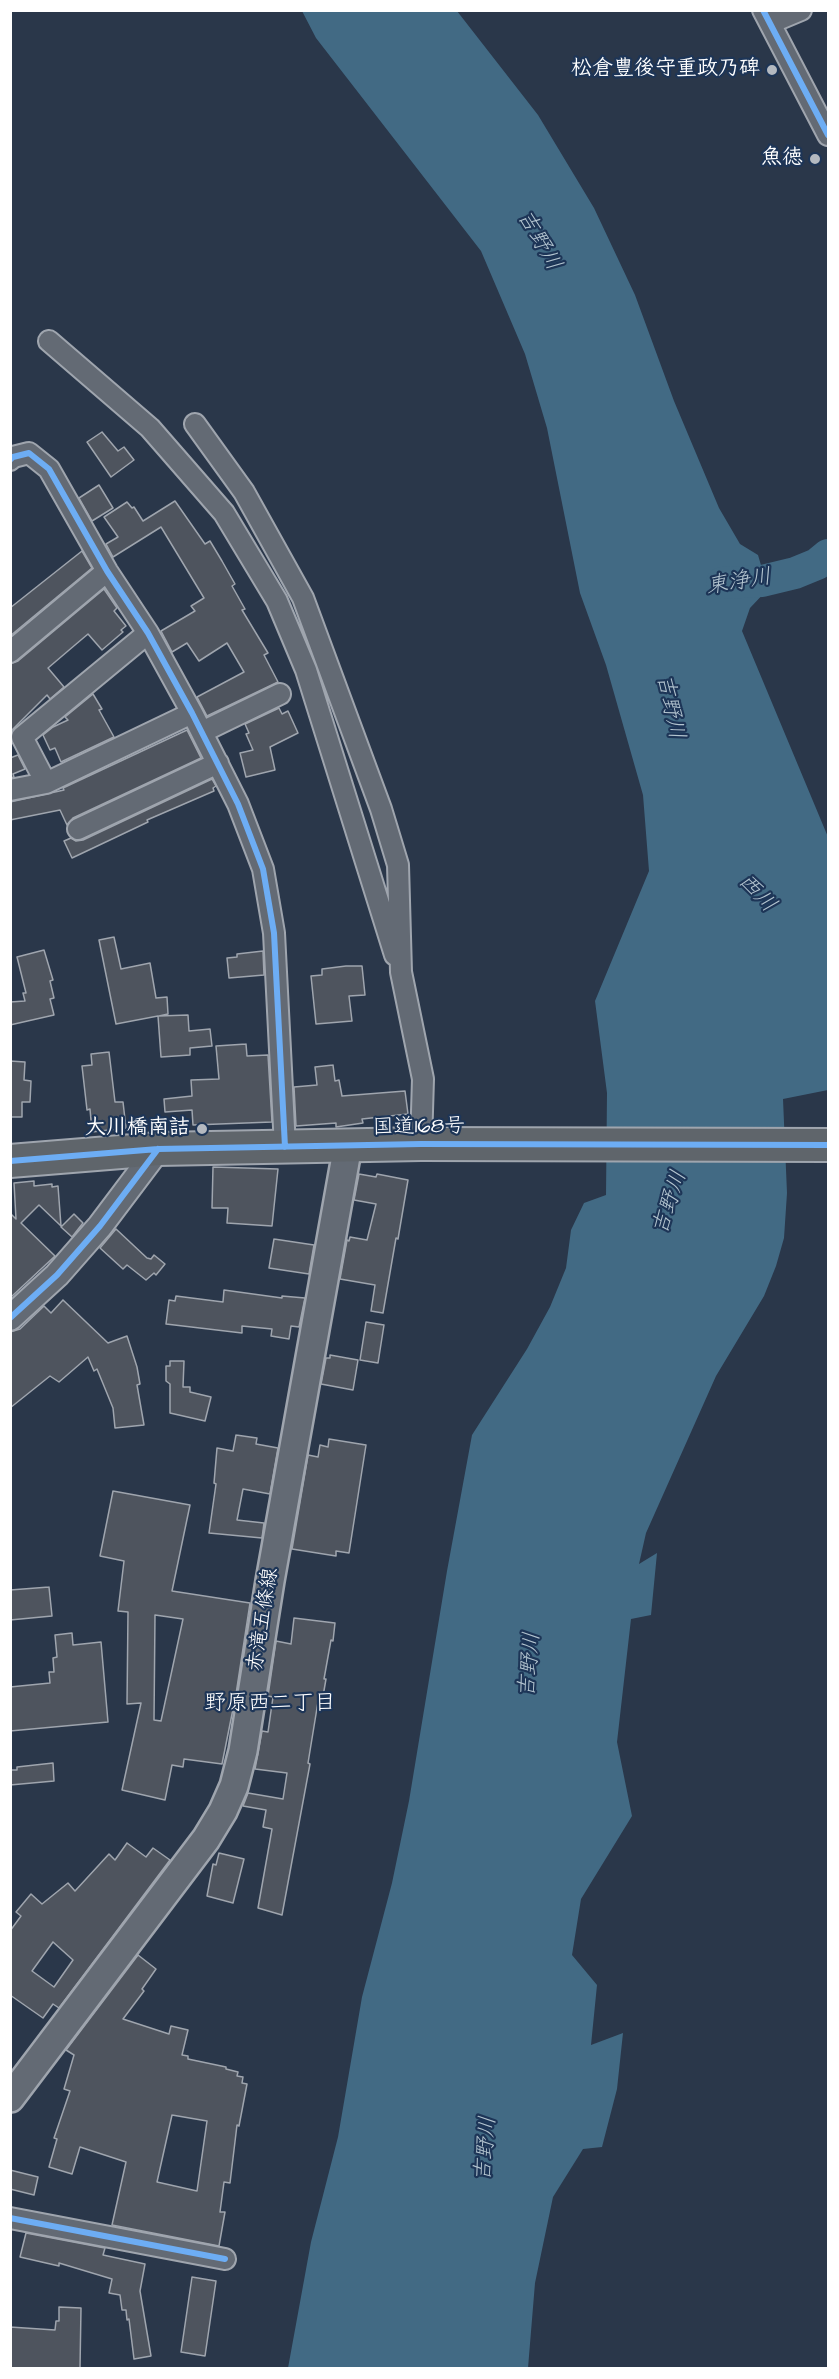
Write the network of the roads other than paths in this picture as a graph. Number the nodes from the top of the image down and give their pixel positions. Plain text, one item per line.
1 (801, 10) edge
2 (767, 17) edge
3 (828, 135) edge
4 (49, 341) dead end
5 (195, 424) dead end
6 (10, 460) edge
7 (107, 571) junction
8 (148, 633) junction
9 (10, 652) edge
10 (280, 694) dead end
11 (192, 713) junction
12 (202, 732) junction
13 (218, 763) junction
14 (46, 783) junction
15 (10, 790) edge
16 (78, 830) dead end
17 (401, 972) junction
18 (427, 1144) junction
19 (348, 1145) junction
20 (828, 1145) edge
21 (285, 1147) junction
22 (158, 1149) junction
23 (10, 1161) edge
24 (10, 1318) edge
25 (10, 2098) edge
26 (10, 2218) edge
27 (225, 2259) dead end

1 - 2 street
2 - 3 street
4 - 17 street
5 - 17 street
6 - 7 street
7 - 8 street
7 - 9 street
8 - 11 street
8 - 14 street
10 - 12 street
11 - 12 street
11 - 14 street
12 - 13 street
13 - 16 street
13 - 21 street
14 - 15 street
17 - 18 street
18 - 19 highway, 国道168号
18 - 20 highway, 国道168号
19 - 21 highway, 国道168号
19 - 25 main road, 赤滝五條線
21 - 22 highway, 国道168号
22 - 23 highway, 国道168号
22 - 24 street
26 - 27 street

